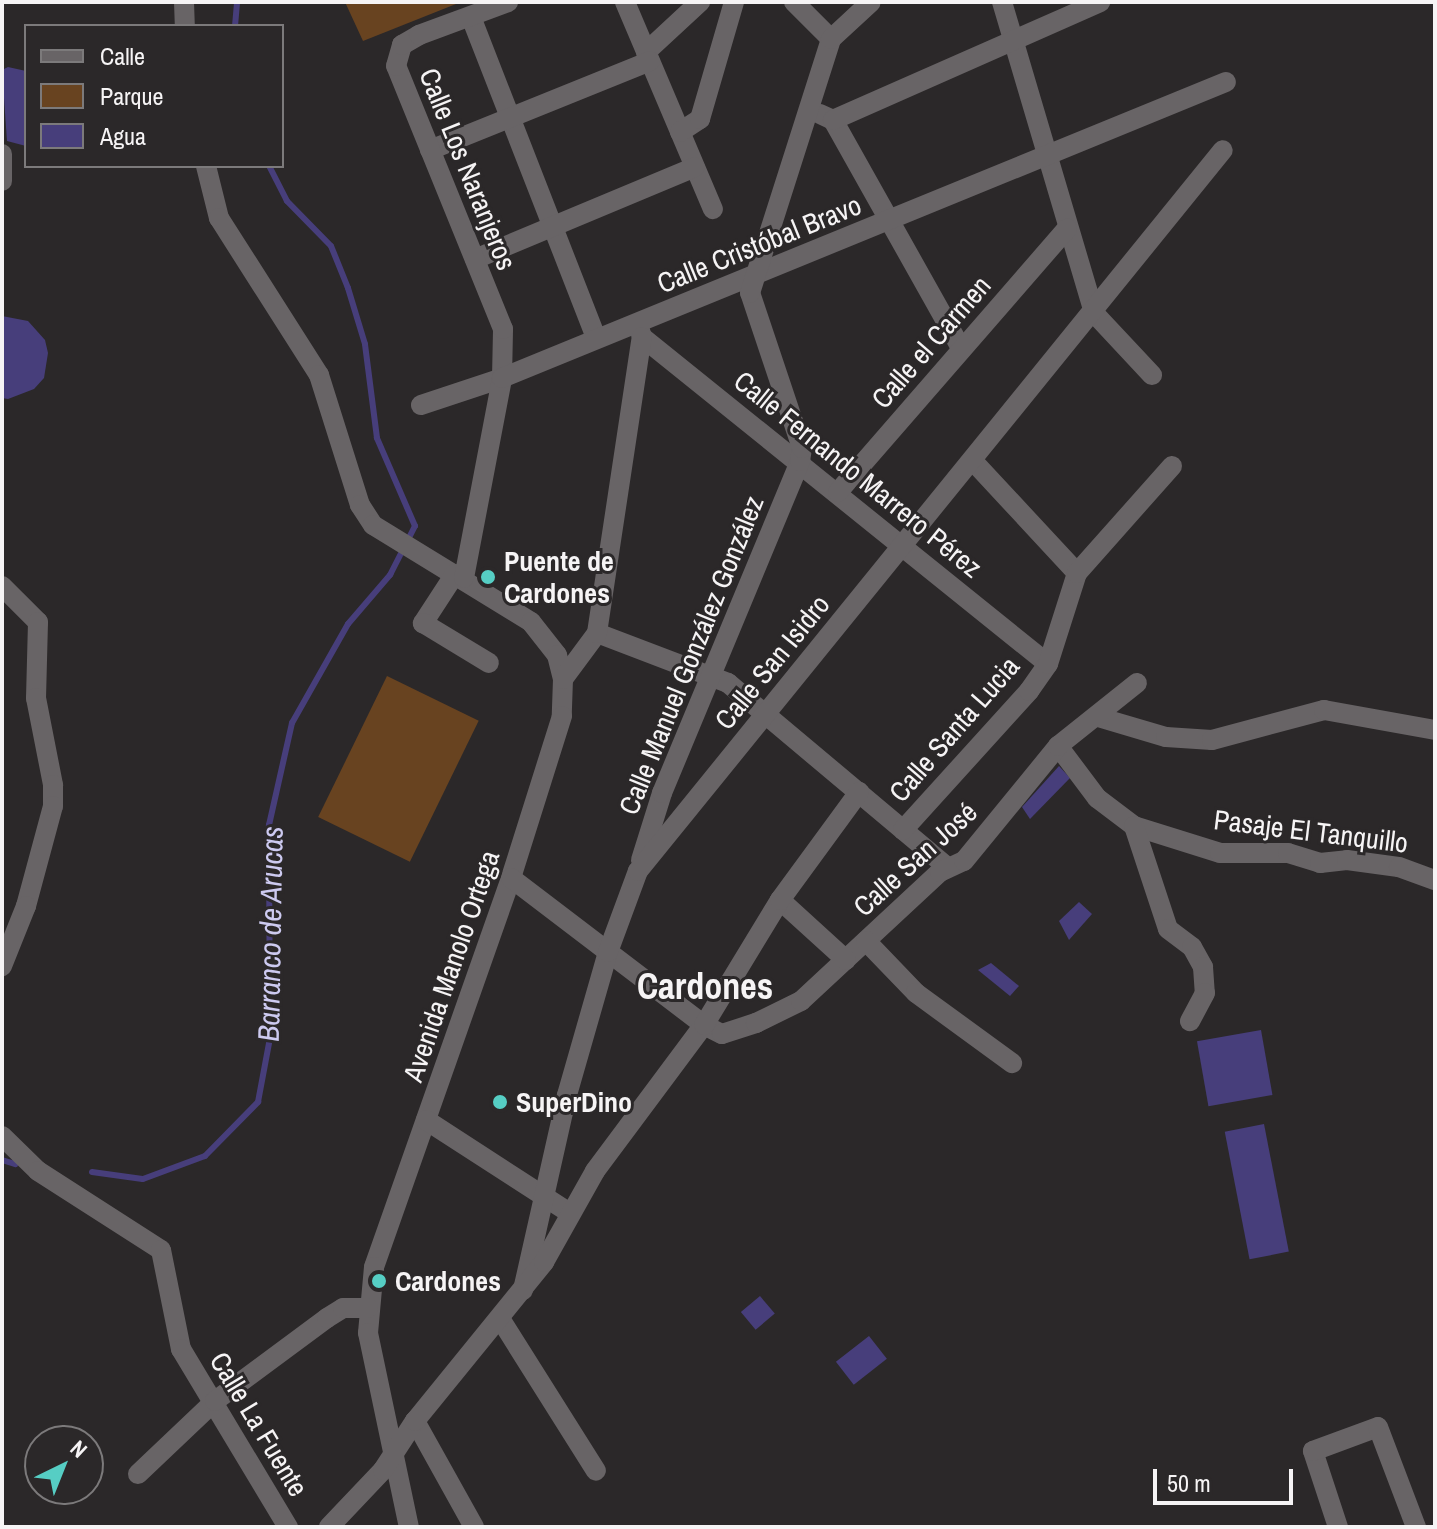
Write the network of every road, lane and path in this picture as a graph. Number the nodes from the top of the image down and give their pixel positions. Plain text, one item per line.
1 (184, 2) edge
2 (508, 2) edge
3 (625, 2) edge
4 (700, 2) edge
5 (734, 2) edge
6 (794, 2) edge
7 (871, 2) edge
8 (1002, 2) edge
9 (1100, 2) edge
10 (471, 17) junction
11 (185, 24) edge
12 (831, 39) junction
13 (1012, 39) junction
14 (648, 56) junction
15 (1226, 82) dead end
16 (809, 110) junction
17 (512, 116) junction
18 (833, 120) junction
19 (680, 132) junction
20 (430, 150) junction
21 (1223, 150) dead end
22 (2, 154) edge
23 (1048, 156) junction
24 (695, 167) junction
25 (206, 168) edge
26 (2, 181) edge
27 (713, 209) dead end
28 (890, 221) junction
29 (553, 227) junction
30 (1067, 229) junction
31 (475, 259) junction
32 (756, 273) junction
33 (1094, 313) junction
34 (640, 330) junction
35 (596, 338) junction
36 (961, 348) junction
37 (1152, 375) dead end
38 (502, 378) junction
39 (421, 405) dead end
40 (800, 461) junction
41 (973, 461) junction
42 (1172, 466) dead end
43 (838, 492) junction
44 (902, 547) junction
45 (1077, 573) junction
46 (459, 576) junction
47 (2, 586) edge
48 (597, 633) junction
49 (489, 663) dead end
50 (1048, 664) junction
51 (563, 679) junction
52 (712, 679) junction
53 (1137, 683) dead end
54 (766, 714) junction
55 (1098, 717) junction
56 (1435, 730) edge
57 (1058, 746) junction
58 (859, 792) junction
59 (1134, 826) junction
60 (903, 830) junction
61 (947, 867) junction
62 (638, 871) junction
63 (511, 878) junction
64 (1435, 880) edge
65 (780, 900) junction
66 (866, 941) junction
67 (608, 952) junction
68 (846, 960) junction
69 (2, 966) edge
70 (1190, 1021) dead end
71 (704, 1025) junction
72 (1012, 1063) dead end
73 (426, 1120) junction
74 (2, 1136) edge
75 (544, 1195) junction
76 (570, 1213) junction
77 (523, 1290) junction
78 (368, 1308) junction
79 (501, 1320) junction
80 (215, 1401) junction
81 (415, 1421) junction
82 (393, 1453) junction
83 (596, 1471) dead end
84 (138, 1474) dead end
85 (359, 1495) junction
86 (403, 1501) junction
87 (288, 1527) edge
88 (329, 1527) edge
89 (409, 1527) edge
90 (474, 1527) edge
91 (1338, 1527) edge
92 (1416, 1527) edge

1 - 11 street
2 - 10 street, Calle Los Naranjeros
3 - 14 street
4 - 14 street
5 - 19 street
6 - 12 street
7 - 12 street
8 - 13 street
9 - 13 street
10 - 17 street
10 - 20 street, Calle Los Naranjeros
12 - 16 street
13 - 18 street
13 - 23 street
14 - 17 street
14 - 19 street
15 - 23 street, Calle Cristóbal Bravo
16 - 18 street
16 - 32 street
17 - 20 street
17 - 29 street
18 - 28 street
19 - 24 street
20 - 31 street, Calle Los Naranjeros
21 - 33 street, Calle San Isidro
22 - 26 street
23 - 28 street, Calle Cristóbal Bravo
23 - 30 street
24 - 27 street
24 - 29 street
25 - 46 street, Avenida Manolo Ortega
28 - 32 street, Calle Cristóbal Bravo
28 - 36 street
29 - 31 street
29 - 35 street
30 - 33 street
30 - 36 street, Calle el Carmen
31 - 38 street, Calle Los Naranjeros
32 - 34 street, Calle Cristóbal Bravo
32 - 40 street
33 - 37 street
33 - 41 street, Calle San Isidro
34 - 35 street, Calle Cristóbal Bravo
34 - 40 street, Calle Fernando Marrero Pérez
34 - 48 street
35 - 38 street, Calle Cristóbal Bravo
36 - 43 street, Calle el Carmen
38 - 39 street, Calle Cristóbal Bravo
38 - 46 street
40 - 43 street, Calle Fernando Marrero Pérez
40 - 52 street, Calle Manuel González González
41 - 44 street, Calle San Isidro
41 - 45 street
42 - 45 street, Calle Santa Lucia
43 - 44 street, Calle Fernando Marrero Pérez
44 - 50 street, Calle Fernando Marrero Pérez
44 - 54 street, Calle San Isidro
45 - 50 street, Calle Santa Lucia
46 - 49 street
46 - 51 street, Avenida Manolo Ortega
47 - 69 street
48 - 51 street
48 - 52 street
50 - 60 street, Calle Santa Lucia
51 - 63 street, Avenida Manolo Ortega
52 - 54 street
52 - 62 street, Calle Manuel González González
53 - 55 street, Calle San José
54 - 58 street
54 - 62 street, Calle San Isidro
55 - 56 street
55 - 57 street, Calle San José
57 - 59 street, Pasaje El Tanquillo
57 - 61 street, Calle San José
58 - 60 street
58 - 65 street
59 - 64 street, Pasaje El Tanquillo
59 - 70 street
60 - 61 street
61 - 66 street, Calle San José
62 - 67 street, Calle San Isidro
63 - 67 street
63 - 73 street, Avenida Manolo Ortega
65 - 68 street
65 - 71 street
66 - 68 street, Calle San José
66 - 72 street
67 - 71 street
67 - 75 street, Calle San Isidro
68 - 71 street, Calle San José
71 - 76 street
73 - 75 street
73 - 78 street, Avenida Manolo Ortega
74 - 80 street, Calle La Fuente
75 - 76 street
75 - 77 street, Calle San Isidro
76 - 77 street
77 - 79 street
78 - 80 street
78 - 82 street, Avenida Manolo Ortega
79 - 81 street
79 - 83 street
80 - 84 street
80 - 87 street, Calle La Fuente
81 - 82 street
81 - 90 street
82 - 85 street
82 - 86 street, Avenida Manolo Ortega
85 - 86 street
85 - 88 street
86 - 89 street, Avenida Manolo Ortega
91 - 92 street

